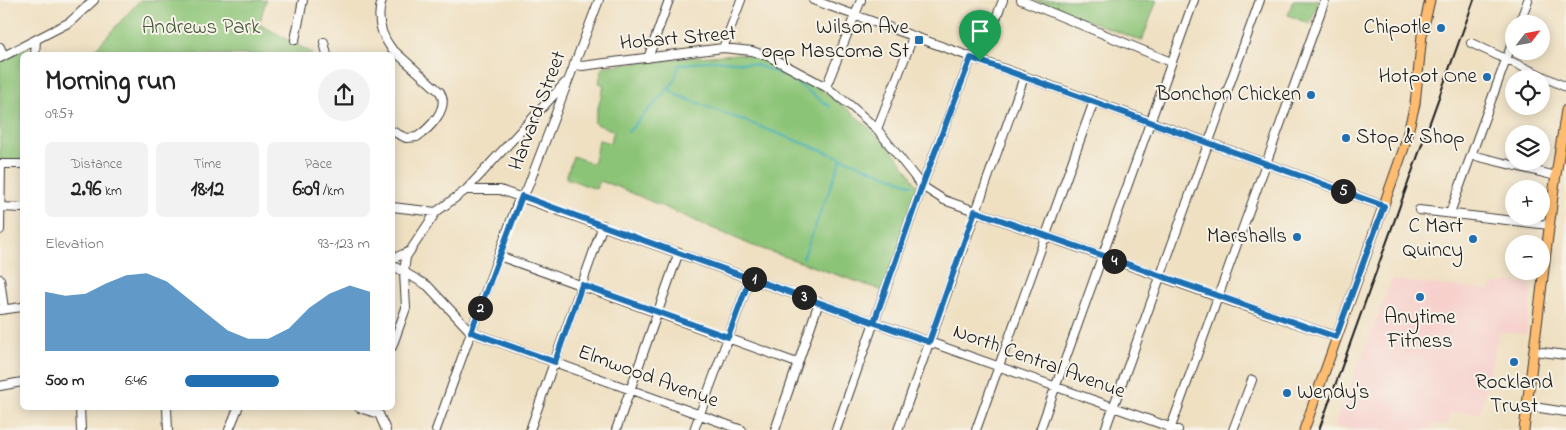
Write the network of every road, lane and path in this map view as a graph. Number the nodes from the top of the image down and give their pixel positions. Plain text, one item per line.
1 (94, 0) edge
2 (302, 0) edge
3 (382, 0) edge
4 (599, 0) edge
5 (670, 0) edge
6 (741, 0) edge
7 (813, 0) edge
8 (861, 0) edge
9 (1003, 0) edge
10 (1022, 0) edge
11 (1194, 0) edge
12 (1260, 0) edge
13 (1325, 0) edge
14 (1430, 0) edge
15 (1528, 0) edge
16 (1522, 15) edge
17 (855, 16) junction
18 (913, 37) junction
19 (36, 40) junction
20 (295, 40) dead end
21 (324, 42) dead end
22 (1471, 43) dead end
23 (0, 47) edge
24 (723, 48) junction
25 (35, 52) edge
26 (326, 52) edge
27 (2, 57) edge
28 (648, 58) junction
29 (971, 58) junction
30 (1505, 60) edge
31 (1506, 60) joint
32 (980, 61) junction
33 (1172, 62) junction
34 (574, 64) junction
35 (1024, 77) junction
36 (568, 80) junction
37 (826, 87) junction
38 (1566, 87) edge
39 (1094, 101) junction
40 (1566, 110) edge
41 (1151, 122) junction
42 (877, 129) junction
43 (395, 132) edge
44 (1209, 143) junction
45 (1472, 155) junction
46 (1266, 163) junction
47 (1, 164) edge
48 (20, 164) edge
49 (1556, 176) junction
50 (922, 186) junction
51 (466, 190) junction
52 (522, 196) junction
53 (1384, 206) junction
54 (0, 207) edge
55 (395, 207) edge
56 (20, 208) edge
57 (1418, 210) dead end
58 (975, 211) junction
59 (436, 212) junction
60 (1450, 213) junction
61 (1550, 218) edge
62 (1505, 220) edge
63 (603, 225) junction
64 (1549, 225) edge
65 (0, 230) edge
66 (1045, 236) junction
67 (408, 252) junction
68 (680, 252) junction
69 (500, 256) junction
70 (1102, 256) junction
71 (395, 258) edge
72 (395, 267) edge
73 (404, 273) junction
74 (1160, 277) junction
75 (750, 278) junction
76 (0, 279) edge
77 (582, 285) junction
78 (1218, 298) junction
79 (819, 302) junction
80 (20, 307) edge
81 (2, 310) edge
82 (658, 312) junction
83 (874, 322) junction
84 (471, 332) junction
85 (728, 337) junction
86 (1336, 337) junction
87 (395, 339) edge
88 (929, 342) junction
89 (1534, 351) junction
90 (1566, 355) edge
91 (555, 362) junction
92 (797, 364) junction
93 (999, 367) junction
94 (1252, 380) dead end
95 (20, 382) edge
96 (0, 386) edge
97 (1056, 386) junction
98 (630, 390) junction
99 (1527, 406) junction
100 (1113, 407) junction
101 (80, 410) edge
102 (167, 410) edge
103 (237, 410) edge
104 (378, 411) edge
105 (1566, 412) edge
106 (700, 414) junction
107 (1173, 429) edge
108 (81, 430) edge
109 (168, 430) edge
110 (229, 430) edge
111 (386, 430) edge
112 (436, 430) edge
113 (530, 430) edge
114 (616, 430) edge
115 (694, 430) edge
116 (742, 430) edge
117 (775, 430) edge
118 (836, 430) edge
119 (898, 430) edge
120 (976, 430) edge
121 (1040, 430) edge
122 (1105, 430) edge
123 (1233, 430) edge
124 (1304, 430) edge
125 (1524, 430) edge

1 - 19 street
2 - 20 street
3 - 43 street
4 - 34 street, Harvard Street
5 - 28 street
6 - 24 street
7 - 17 street
8 - 17 street
9 - 32 street
10 - 33 street
11 - 33 street
12 - 44 street
13 - 46 street
14 - 53 main road
15 - 16 street
17 - 18 street
17 - 37 street
18 - 29 street
18 - 42 street
19 - 25 street
19 - 27 street
21 - 26 street
22 - 30 street
23 - 27 street
24 - 28 street, Hobart Street
24 - 37 street, Hobart Street
28 - 34 street, Hobart Street
29 - 32 street
29 - 50 street
31 - 38 street
31 - 45 street
32 - 35 street
33 - 41 street
34 - 36 street, Harvard Street
35 - 39 street
35 - 58 street
36 - 51 street
36 - 52 street, Harvard Street
37 - 42 street, Hobart Street
39 - 41 street
39 - 66 street
40 - 49 main road
41 - 44 street
41 - 70 street
42 - 50 street, Hobart Street
44 - 46 street
44 - 74 street
45 - 49 street
45 - 60 street
46 - 53 street
46 - 78 street
47 - 48 street
47 - 54 street
49 - 61 main road
50 - 58 street, Hobart Street
50 - 83 street
51 - 52 street, North Central Avenue
51 - 59 street
52 - 63 street, North Central Avenue
52 - 69 street, Harvard Street
53 - 86 main road
54 - 56 street
54 - 65 street
55 - 59 street
57 - 60 street
58 - 66 street, Hobart Street
58 - 88 street
59 - 67 street
60 - 62 street
63 - 68 street, North Central Avenue
63 - 77 street
64 - 89 main road
66 - 70 street, Hobart Street
66 - 93 street
67 - 71 street
67 - 73 street
68 - 75 street, North Central Avenue
68 - 82 street
69 - 77 street
69 - 84 street, Harvard Street
70 - 74 street, Hobart Street
70 - 97 street
72 - 73 street, Elmwood Avenue
73 - 84 street, Elmwood Avenue
73 - 87 street
74 - 78 street, Hobart Street
74 - 100 street
75 - 79 street, North Central Avenue
75 - 85 street
76 - 81 street
77 - 82 street
77 - 91 street
78 - 86 street, Hobart Street
78 - 107 street
79 - 83 street, North Central Avenue
79 - 92 street
80 - 81 street
82 - 85 street
82 - 98 street
83 - 88 street, North Central Avenue
83 - 118 street
84 - 91 street, Elmwood Avenue
84 - 112 street, Harvard Street
85 - 92 street
85 - 106 street
86 - 124 main road
88 - 93 street, North Central Avenue
88 - 119 street
89 - 90 street
89 - 99 main road
91 - 98 street, Elmwood Avenue
91 - 113 street
92 - 117 street
93 - 97 street, North Central Avenue
93 - 120 street
94 - 123 street
95 - 96 street
97 - 100 street, North Central Avenue
97 - 121 street
98 - 106 street, Elmwood Avenue
98 - 114 street
99 - 105 street
99 - 125 main road
100 - 107 street, North Central Avenue
100 - 122 street
101 - 108 street
102 - 109 street
103 - 110 street
104 - 111 street
106 - 115 street
106 - 116 street, Elmwood Avenue

